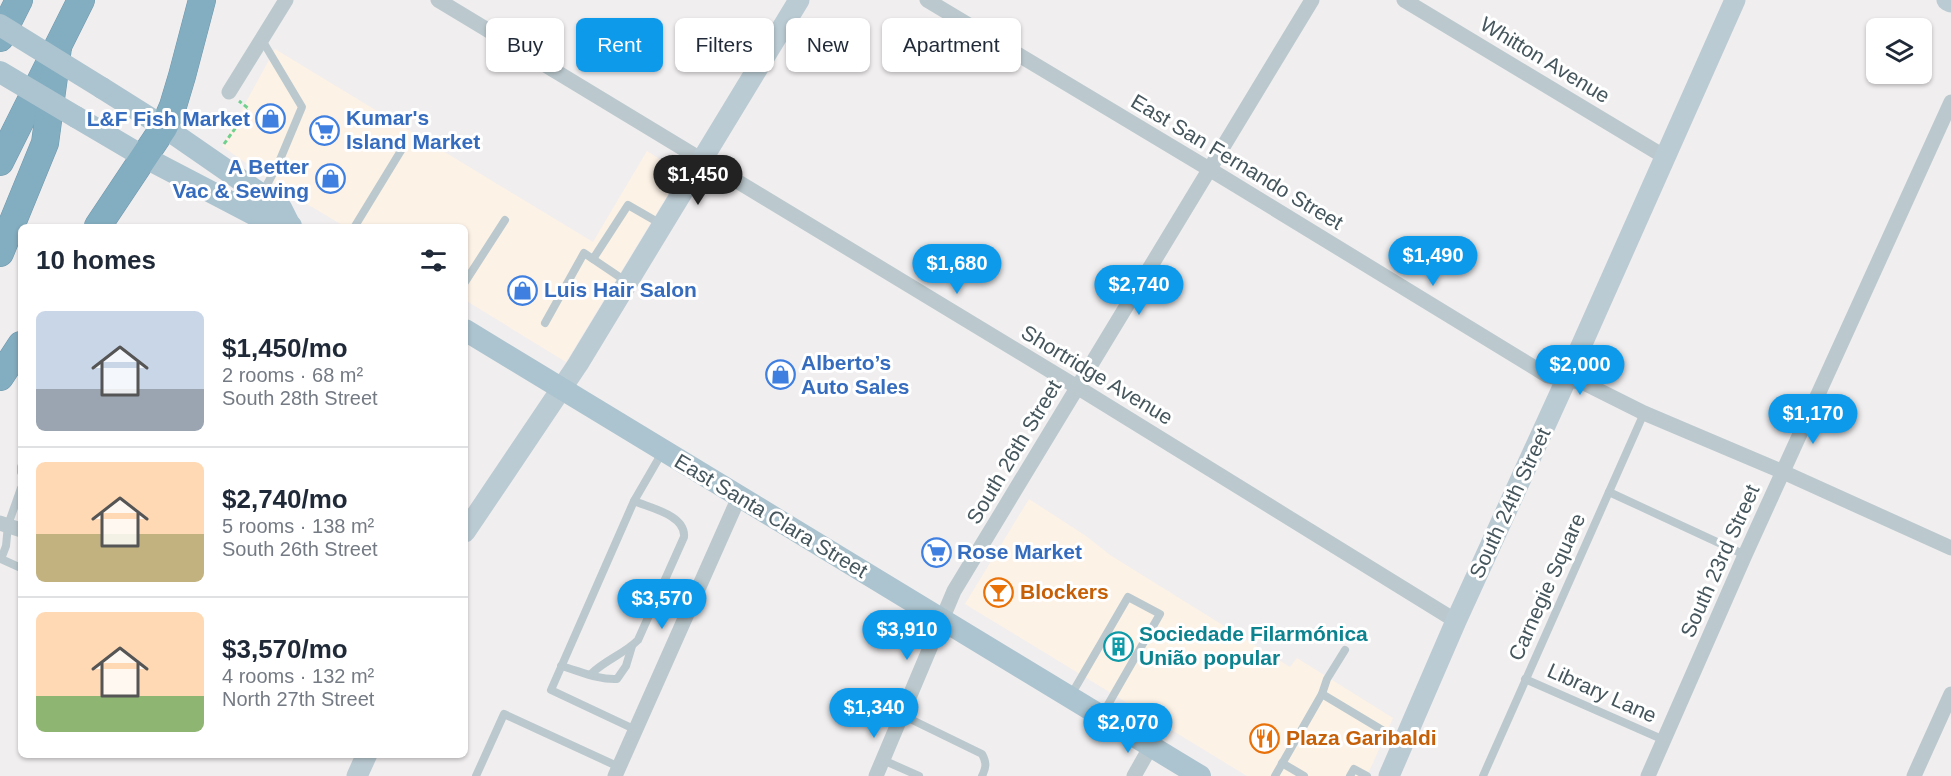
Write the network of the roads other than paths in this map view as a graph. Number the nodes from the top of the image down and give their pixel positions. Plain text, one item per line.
1 (19, 0) edge
2 (81, 0) edge
3 (202, 0) edge
4 (285, 0) edge
5 (438, 0) edge
6 (800, 0) edge
7 (927, 0) edge
8 (1312, 0) edge
9 (1404, 0) edge
10 (1735, 0) edge
11 (1947, 0) edge
12 (1951, 2) edge
13 (0, 25) edge
14 (0, 38) edge
15 (261, 39) junction
16 (58, 47) junction
17 (0, 72) edge
18 (229, 92) road end
19 (1951, 102) edge
20 (164, 127) junction
21 (402, 149) dead end
22 (144, 157) junction
23 (1665, 157) junction
24 (703, 161) junction
25 (0, 162) edge
26 (1208, 168) junction
27 (261, 195) junction
28 (505, 220) dead end
29 (99, 224) edge
30 (284, 224) edge
31 (289, 224) edge
32 (356, 224) edge
33 (663, 226) junction
34 (0, 253) edge
35 (593, 260) junction
36 (468, 277) edge
37 (628, 282) junction
38 (545, 322) dead end
39 (468, 332) edge
40 (18, 350) edge
41 (0, 377) edge
42 (1566, 380) junction
43 (1077, 387) junction
44 (561, 390) junction
45 (1644, 413) junction
46 (663, 450) junction
47 (1783, 472) junction
48 (1609, 492) junction
49 (739, 497) junction
50 (18, 498) edge
51 (634, 501) junction
52 (10, 526) edge
53 (468, 527) edge
54 (1951, 548) edge
55 (1745, 555) junction
56 (1, 558) edge
57 (18, 566) edge
58 (942, 619) junction
59 (1456, 621) junction
60 (632, 646) junction
61 (1345, 650) dead end
62 (561, 666) junction
63 (591, 674) junction
64 (1525, 680) junction
65 (1322, 694) junction
66 (1951, 694) edge
67 (1070, 697) junction
68 (902, 715) junction
69 (1101, 716) junction
70 (636, 730) junction
71 (1664, 740) junction
72 (1403, 743) junction
73 (1151, 746) junction
74 (365, 758) edge
75 (883, 759) junction
76 (1282, 763) junction
77 (617, 772) edge
78 (357, 776) edge
79 (476, 776) edge
80 (876, 776) edge
81 (919, 776) edge
82 (982, 776) edge
83 (1134, 776) edge
84 (1200, 776) edge
85 (1275, 776) edge
86 (1304, 776) edge
87 (1350, 776) edge
88 (1367, 776) edge
89 (1389, 776) edge
90 (1483, 776) edge
91 (1648, 776) edge
92 (1914, 776) edge

1 - 14 highway
2 - 16 highway
3 - 20 highway
4 - 15 street
5 - 24 street, Shortridge Avenue
6 - 24 main road
7 - 26 street, East San Fernando Street
8 - 26 street, South 26th Street
9 - 23 street, Whitton Avenue
10 - 23 main road, South 24th Street
11 - 12 main road
13 - 20 main road, bridge
15 - 18 street
15 - 27 lane
16 - 25 highway
16 - 34 highway
17 - 22 main road, bridge
19 - 47 street, South 23rd Street
20 - 22 highway
20 - 27 main road
21 - 32 lane
22 - 29 highway
22 - 30 main road
23 - 42 main road, South 24th Street
24 - 33 main road
24 - 43 street, Shortridge Avenue
26 - 42 street, East San Fernando Street
26 - 43 street, South 26th Street
27 - 31 main road
28 - 36 lane
33 - 35 lane
33 - 37 main road
35 - 37 lane
35 - 38 lane
37 - 44 main road
39 - 44 main road, East Santa Clara Street
40 - 41 highway
42 - 45 street, East San Fernando Street
42 - 59 main road, South 24th Street
43 - 58 street, South 26th Street
43 - 59 street, Shortridge Avenue
44 - 46 main road, East Santa Clara Street
44 - 53 main road
45 - 47 street, East San Fernando Street
45 - 48 lane, Carnegie Square
46 - 49 main road, East Santa Clara Street
46 - 51 lane
47 - 54 street, East San Fernando Street
47 - 55 street, South 23rd Street
48 - 55 lane
48 - 64 lane, Carnegie Square
49 - 58 main road, East Santa Clara Street
49 - 70 street
50 - 52 lane
51 - 60 lane
51 - 62 lane
52 - 56 lane
55 - 71 street, South 23rd Street
56 - 57 lane
58 - 67 main road, East Santa Clara Street
58 - 68 street, South 26th Street
59 - 72 main road, South 24th Street
60 - 63 lane
60 - 63 lane
61 - 65 lane
62 - 63 lane
62 - 70 lane
64 - 71 lane, Library Lane
64 - 90 lane, Carnegie Square
65 - 72 lane
65 - 76 lane
66 - 92 street
67 - 69 main road, East Santa Clara Street
67 - 69 lane
68 - 75 street, South 26th Street
68 - 82 lane
69 - 73 main road, East Santa Clara Street
70 - 77 street
71 - 91 street, South 23rd Street
72 - 89 main road, South 24th Street
73 - 83 street
73 - 84 main road, East Santa Clara Street
74 - 78 main road
75 - 80 street, South 26th Street
75 - 81 lane
76 - 85 lane
76 - 86 lane
77 - 79 lane
87 - 88 lane

